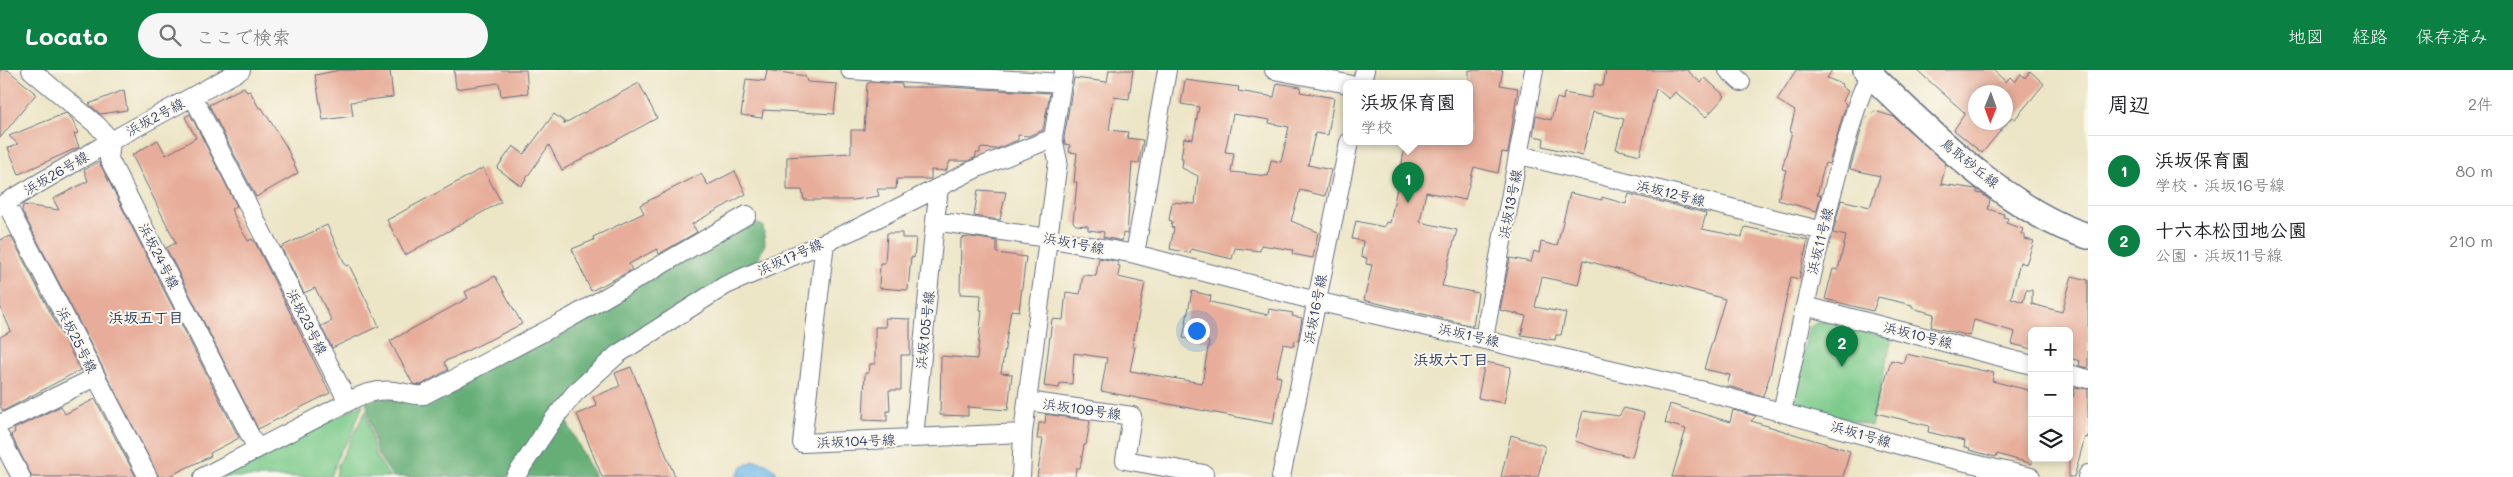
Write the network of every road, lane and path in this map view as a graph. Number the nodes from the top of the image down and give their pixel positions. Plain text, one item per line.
1 (30, 70) edge
2 (241, 70) edge
3 (850, 70) edge
4 (1167, 70) edge
5 (1534, 70) edge
6 (1728, 70) edge
7 (1281, 71) edge
8 (1871, 71) edge
9 (1063, 76) edge
10 (1741, 82) dead end
11 (1343, 83) edge
12 (193, 97) junction
13 (1053, 138) junction
14 (111, 141) junction
15 (1348, 145) edge
16 (1520, 154) junction
17 (939, 188) junction
18 (3, 204) edge
19 (747, 215) dead end
20 (936, 221) junction
21 (1823, 231) junction
22 (2088, 236) edge
23 (1047, 238) junction
24 (825, 242) junction
25 (1135, 254) junction
26 (1316, 301) junction
27 (1805, 306) junction
28 (1484, 338) junction
29 (2028, 363) edge
30 (2073, 375) edge
31 (96, 377) junction
32 (2088, 379) edge
33 (1027, 401) junction
34 (348, 402) junction
35 (1782, 412) junction
36 (0, 424) edge
37 (1023, 433) junction
38 (0, 437) edge
39 (914, 438) junction
40 (257, 449) junction
41 (1204, 474) dead end
42 (22, 477) edge
43 (148, 477) edge
44 (202, 477) edge
45 (515, 477) edge
46 (1021, 477) edge
47 (1281, 477) edge
48 (2031, 477) edge

1 - 14 street, 浜坂2号線
2 - 12 street, 浜坂2号線
3 - 9 street
4 - 25 street
5 - 16 street, 浜坂13号線
6 - 10 street
7 - 11 street
8 - 21 street, 浜坂11号線
8 - 22 main road, 鳥取砂丘線
9 - 13 street
12 - 14 street, 浜坂2号線
12 - 34 street, 浜坂23号線
13 - 17 street, 浜坂17号線
13 - 23 street
14 - 18 street, 浜坂26号線
14 - 40 street, 浜坂24号線
15 - 26 street, 浜坂16号線
16 - 21 street, 浜坂12号線
16 - 28 street, 浜坂13号線
17 - 20 street
17 - 24 street, 浜坂17号線
18 - 31 street, 浜坂25号線
19 - 34 street
20 - 23 street, 浜坂1号線
20 - 39 street, 浜坂105号線
21 - 27 street, 浜坂11号線
23 - 25 street, 浜坂1号線
23 - 33 street
24 - 39 street, 浜坂104号線
24 - 45 street, 浜坂17号線
25 - 26 street, 浜坂1号線
26 - 28 street, 浜坂1号線
26 - 47 street, 浜坂16号線
27 - 29 street, 浜坂10号線
27 - 35 street, 浜坂11号線
28 - 35 street, 浜坂1号線
30 - 32 street
31 - 36 street
31 - 43 street, 浜坂25号線
33 - 37 street
33 - 41 street, 浜坂109号線
34 - 40 street
35 - 48 street, 浜坂1号線
37 - 39 street, 浜坂104号線
37 - 46 street
38 - 42 street
40 - 44 street

